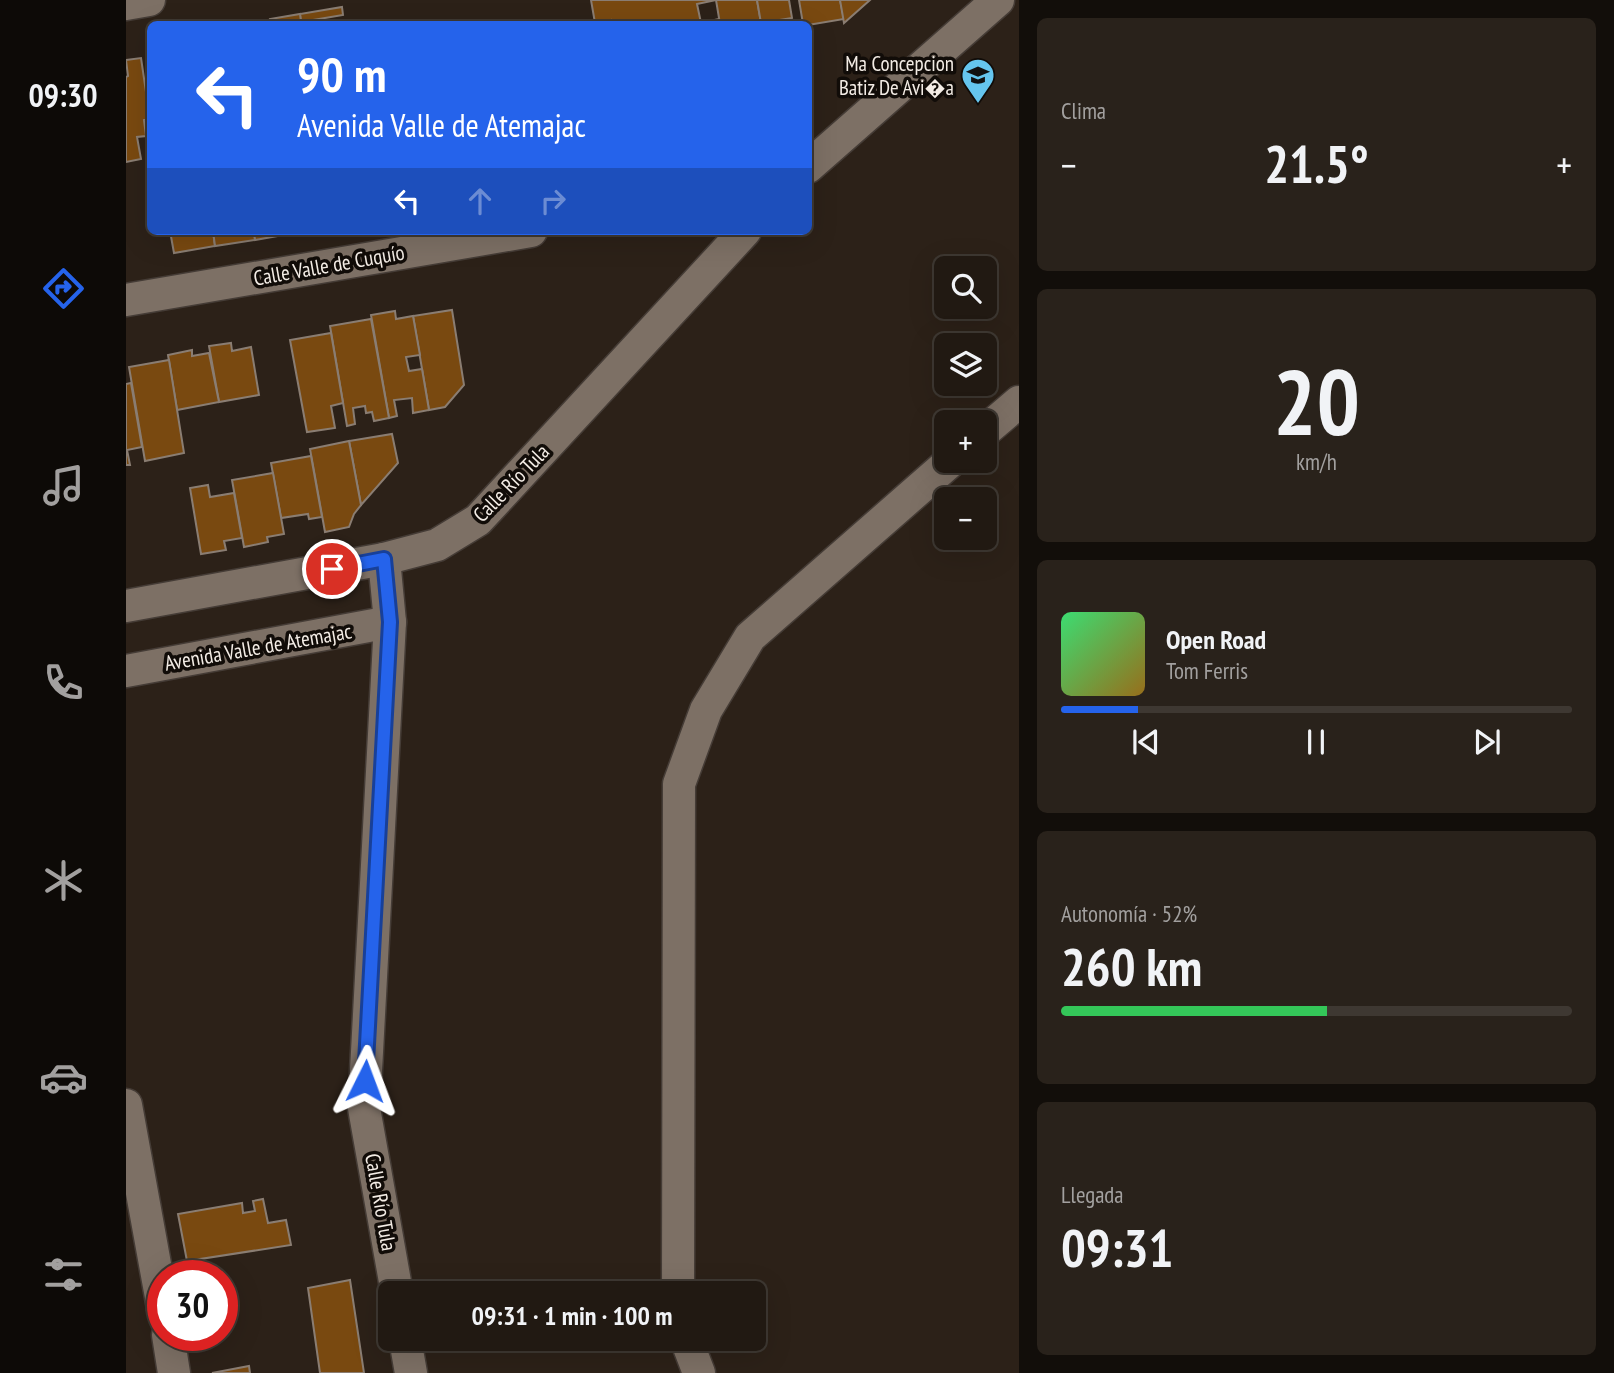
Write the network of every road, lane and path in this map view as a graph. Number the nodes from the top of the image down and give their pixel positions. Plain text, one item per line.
1 (149, 0) edge
2 (998, 0) edge
3 (126, 4) edge
4 (812, 163) edge
5 (508, 235) edge
6 (741, 235) edge
7 (126, 300) edge
8 (1019, 401) edge
9 (997, 420) edge
10 (937, 473) edge
11 (384, 559) junction
12 (126, 606) edge
13 (390, 622) junction
14 (126, 671) edge
15 (126, 1105) edge
16 (154, 1260) edge
17 (395, 1281) edge
18 (678, 1281) edge
19 (171, 1351) edge
20 (407, 1351) edge
21 (691, 1351) edge
22 (174, 1373) edge
23 (411, 1373) edge
24 (699, 1373) edge

1 - 3 street
2 - 4 street
5 - 7 street, Calle Valle de Cuquío
6 - 11 street, Calle Río Tula
8 - 9 street
10 - 18 street
11 - 12 street
11 - 13 street, Calle Río Tula
13 - 14 street, Avenida Valle de Atemajac
13 - 17 street, Calle Río Tula
15 - 16 street
19 - 22 street
20 - 23 street
21 - 24 street

